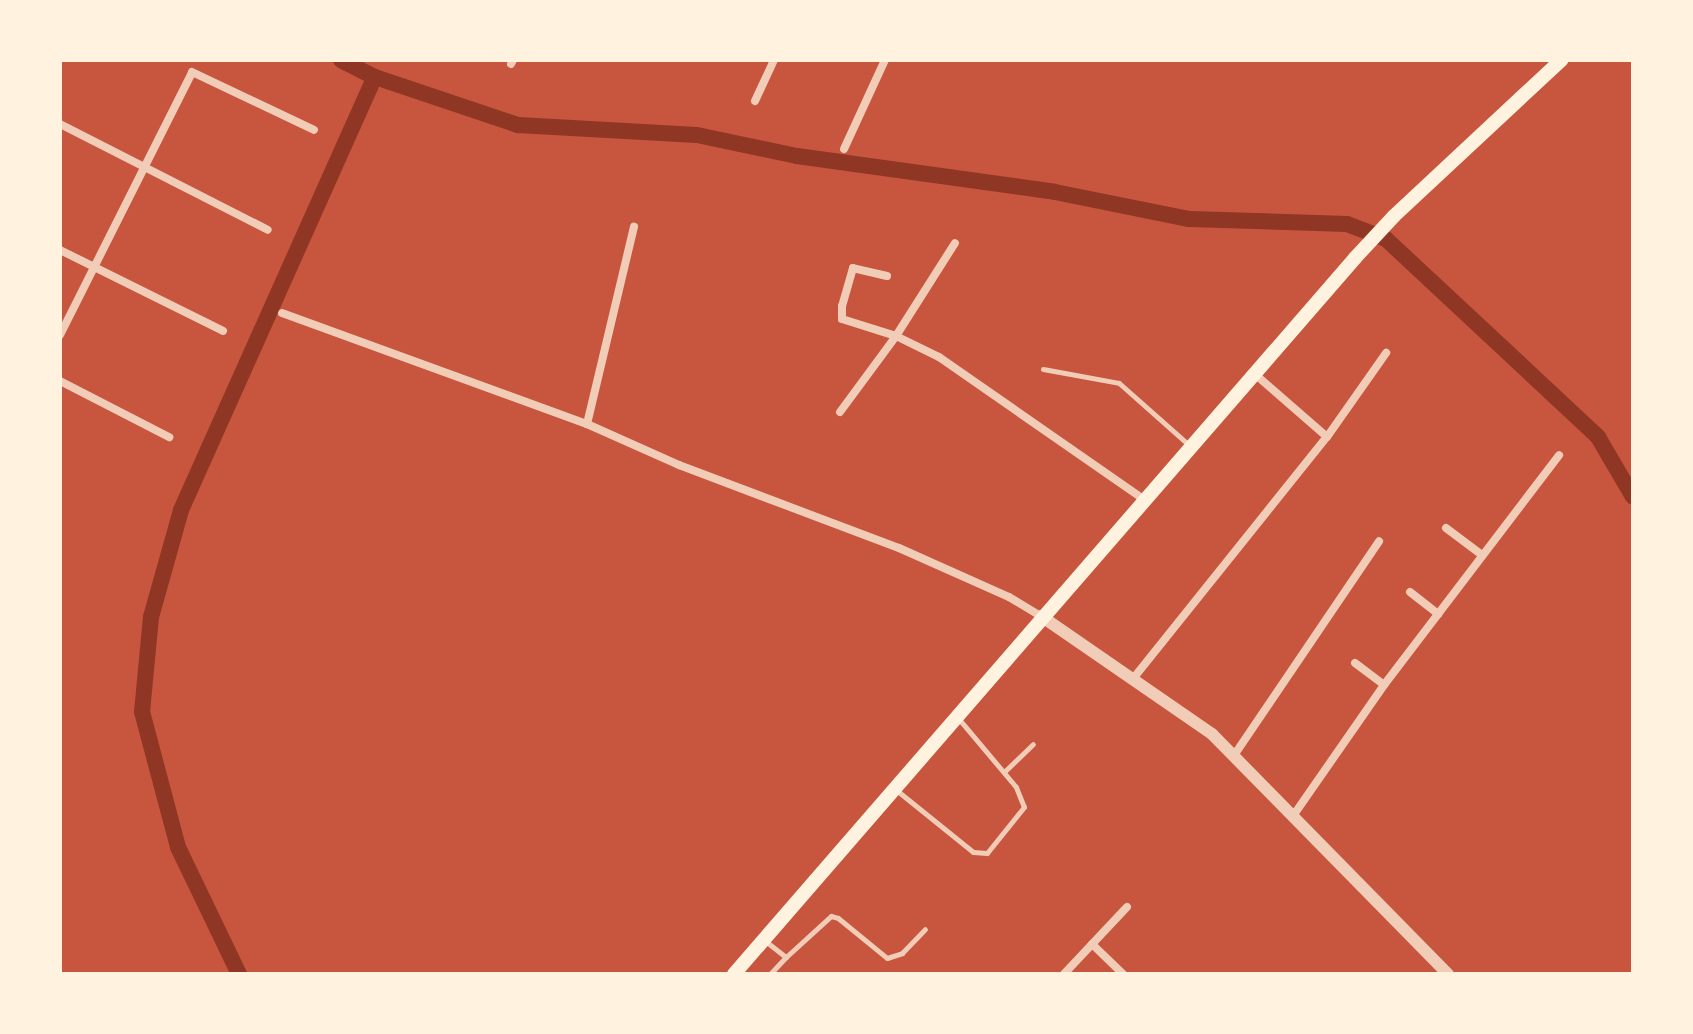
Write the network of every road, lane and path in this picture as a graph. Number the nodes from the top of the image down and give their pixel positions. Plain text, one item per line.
1 (774, 60) edge
2 (885, 60) edge
3 (1561, 60) edge
4 (755, 101) dead end
5 (60, 124) edge
6 (314, 130) dead end
7 (844, 149) dead end
8 (144, 166) junction
9 (634, 227) dead end
10 (268, 230) dead end
11 (955, 243) dead end
12 (60, 250) edge
13 (94, 267) junction
14 (887, 276) dead end
15 (282, 313) dead end
16 (223, 331) dead end
17 (60, 335) edge
18 (896, 336) junction
19 (1386, 353) dead end
20 (1043, 369) dead end
21 (1256, 375) junction
22 (60, 381) edge
23 (840, 412) dead end
24 (587, 424) junction
25 (169, 437) dead end
26 (1327, 437) junction
27 (1192, 448) junction
28 (1559, 455) dead end
29 (1145, 500) junction
30 (1446, 528) dead end
31 (1379, 541) dead end
32 (1482, 555) junction
33 (1410, 592) dead end
34 (1438, 614) junction
35 (1041, 616) junction
36 (1355, 663) dead end
37 (1132, 680) junction
38 (1384, 685) junction
39 (956, 716) junction
40 (1033, 744) dead end
41 (1235, 754) junction
42 (1004, 772) junction
43 (894, 789) junction
44 (1293, 816) junction
45 (1127, 907) dead end
46 (925, 929) dead end
47 (764, 940) junction
48 (1092, 944) junction
49 (786, 957) junction
50 (734, 974) edge
51 (770, 974) edge
52 (1064, 974) edge
53 (1123, 974) edge
54 (1448, 974) edge

1 - 4 street
2 - 7 street
3 - 21 main road
5 - 8 street
6 - 8 street
8 - 10 street
8 - 13 street
9 - 24 street
11 - 18 street
12 - 13 street
13 - 16 street
13 - 17 street
14 - 18 street
15 - 24 street
18 - 23 street
18 - 29 street
19 - 26 street
20 - 27 lane
21 - 26 street
21 - 27 main road
22 - 25 street
24 - 35 street
26 - 37 street
27 - 29 main road
28 - 32 street
29 - 35 main road
30 - 32 street
31 - 41 street
32 - 34 street
33 - 34 street
34 - 38 street
35 - 37 street
35 - 39 main road
36 - 38 street
37 - 41 street
38 - 44 street
39 - 42 lane
39 - 43 main road
40 - 42 lane
41 - 44 street
42 - 43 lane
43 - 47 main road
44 - 54 street
45 - 48 street
46 - 49 lane
47 - 49 lane
47 - 50 main road
48 - 52 street
48 - 53 street
49 - 51 lane

